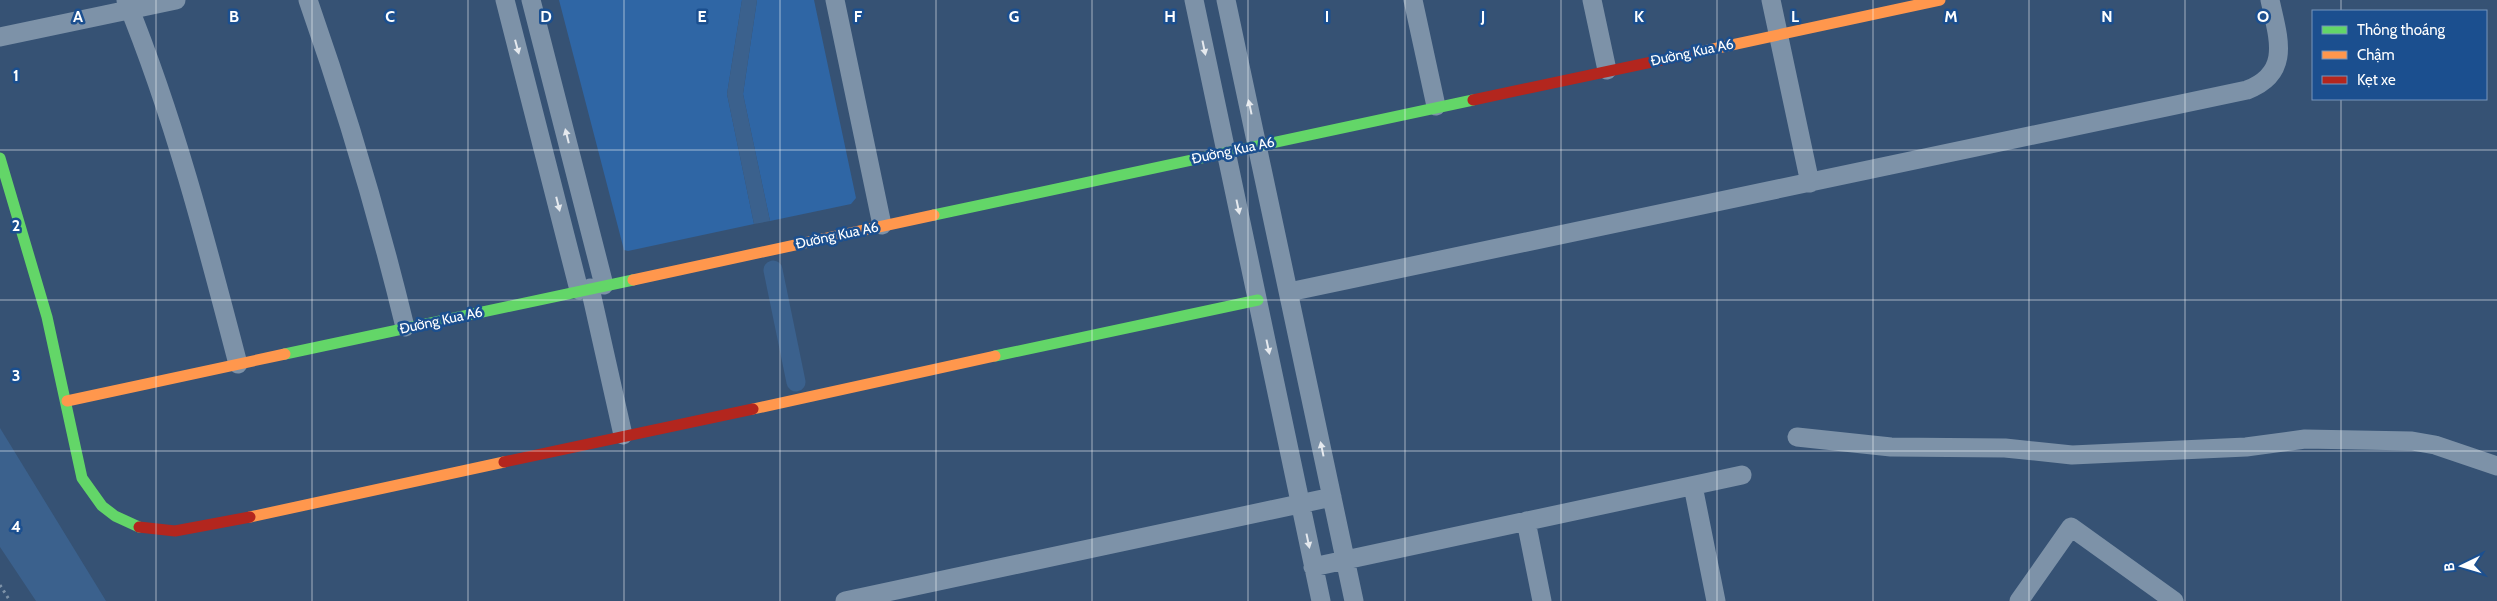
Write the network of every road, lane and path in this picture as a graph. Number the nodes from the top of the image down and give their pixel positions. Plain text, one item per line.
1 (176, 0) edge
2 (308, 0) edge
3 (505, 0) edge
4 (531, 0) edge
5 (835, 0) edge
6 (1194, 0) edge
7 (1226, 0) edge
8 (1413, 0) edge
9 (1592, 0) edge
10 (1771, 0) edge
11 (1940, 0) edge
12 (2270, 0) edge
13 (128, 5) edge
14 (1778, 34) junction
15 (0, 37) edge
16 (1606, 70) junction
17 (1436, 106) junction
18 (1258, 145) junction
19 (1227, 151) junction
20 (0, 158) edge
21 (1810, 183) junction
22 (882, 225) junction
23 (591, 288) junction
24 (1288, 292) junction
25 (1258, 300) junction
26 (405, 328) junction
27 (238, 364) junction
28 (67, 401) junction
29 (623, 435) junction
30 (1798, 437) dead end
31 (2497, 466) edge
32 (1742, 475) dead end
33 (1693, 486) junction
34 (1332, 497) junction
35 (1300, 503) junction
36 (1526, 522) junction
37 (1345, 560) junction
38 (1314, 567) junction
39 (0, 585) edge
40 (10, 601) edge
41 (845, 601) edge
42 (1321, 601) edge
43 (1354, 601) edge
44 (1542, 601) edge
45 (1716, 601) edge
46 (2019, 601) edge
47 (2174, 601) edge

1 - 13 street
2 - 26 street
3 -> 23 street
23 -> 4 street
5 - 22 street
6 -> 19 street
18 -> 7 street
8 - 17 street
9 - 16 street
10 - 14 street
11 - 14 street, Đường Kua A6
12 - 21 street
13 - 15 street
13 - 27 street
14 - 16 street, Đường Kua A6
14 - 21 street
16 - 17 street, Đường Kua A6
17 - 18 street, Đường Kua A6
18 - 19 street, Đường Kua A6
18 - 24 street
19 - 22 street, Đường Kua A6
19 -> 25 street
20 - 28 street
21 - 24 street
22 - 23 street, Đường Kua A6
23 - 26 street, Đường Kua A6
23 - 29 street
34 -> 24 street
25 - 29 street
25 -> 35 street
26 - 27 street, Đường Kua A6
27 - 28 street, Đường Kua A6
28 - 29 street
30 - 31 street
32 - 33 street
33 - 36 street
33 - 45 street
34 - 35 street
34 - 37 street
35 -> 38 street
35 - 41 street
36 - 37 street
36 - 44 street
37 - 38 street
37 - 43 street
38 - 42 street
39 - 40 path
46 - 47 street

